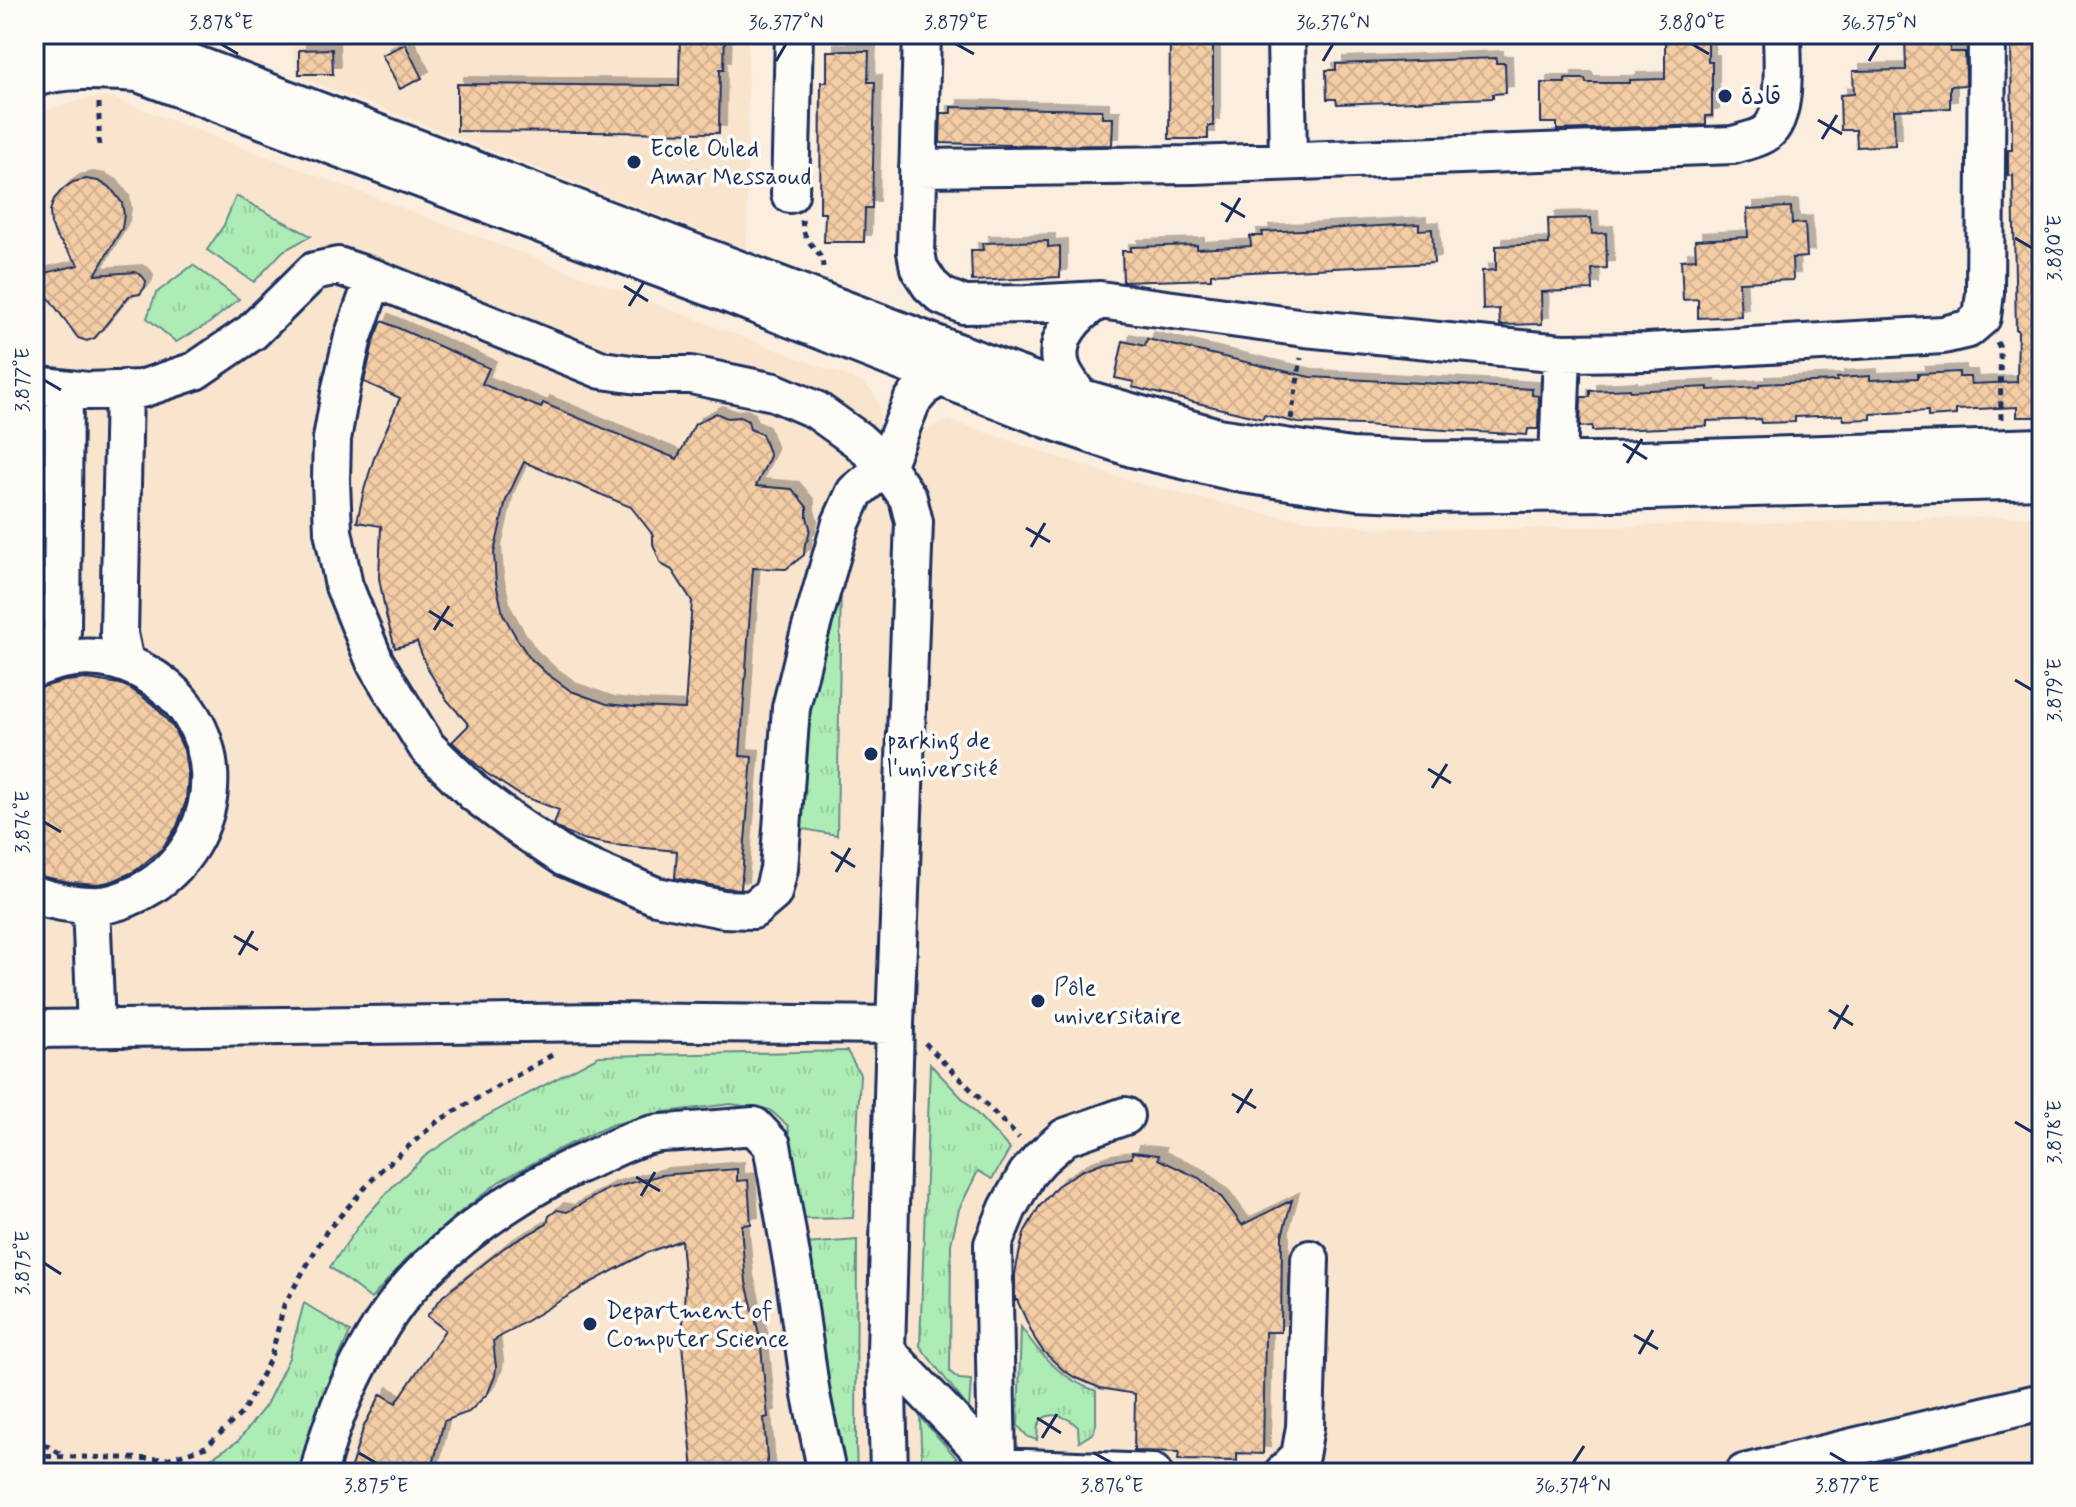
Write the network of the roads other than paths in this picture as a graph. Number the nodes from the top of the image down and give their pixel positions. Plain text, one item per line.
1 (794, 34) edge
2 (922, 34) edge
3 (1286, 34) edge
4 (1782, 34) edge
5 (1987, 34) edge
6 (123, 36) edge
7 (47, 51) edge
8 (1288, 161) junction
9 (918, 168) junction
10 (790, 194) road end
11 (374, 278) junction
12 (1100, 300) junction
13 (1049, 325) junction
14 (1562, 353) junction
15 (898, 360) junction
16 (1002, 369) junction
17 (942, 376) junction
18 (49, 387) edge
19 (124, 389) junction
20 (1079, 397) junction
21 (912, 401) junction
22 (2042, 447) edge
23 (1558, 461) junction
24 (886, 466) junction
25 (2042, 480) edge
26 (125, 662) junction
27 (44, 664) edge
28 (34, 895) edge
29 (91, 905) junction
30 (895, 1018) junction
31 (96, 1028) junction
32 (34, 1029) edge
33 (1125, 1116) dead end
34 (1310, 1259) dead end
35 (886, 1351) junction
36 (2042, 1402) edge
37 (997, 1467) junction
38 (319, 1473) edge
39 (827, 1473) edge
40 (889, 1473) edge
41 (1153, 1473) edge
42 (1283, 1473) edge
43 (1744, 1473) edge

1 - 10 street
2 - 9 street
3 - 8 street
4 - 8 street
5 - 14 street
6 - 7 street
6 - 16 street
7 - 15 street
8 - 9 street
9 - 13 street
11 - 19 street
11 - 24 street
11 - 24 street
12 - 13 street
12 - 13 street
12 - 14 street
13 - 16 street
13 - 20 street
14 - 23 street
15 - 17 street
15 - 21 street
16 - 20 street
17 - 21 street
17 - 25 street
18 - 19 street
18 - 27 street
19 - 26 street
20 - 23 street
21 - 24 street
22 - 23 street
24 - 30 street
26 - 27 street
26 - 29 street
28 - 29 street
29 - 31 street
30 - 31 street
30 - 35 street
31 - 32 street
33 - 37 street
34 - 42 street
35 - 37 street
35 - 40 street
36 - 43 street
37 - 41 street
38 - 39 street

